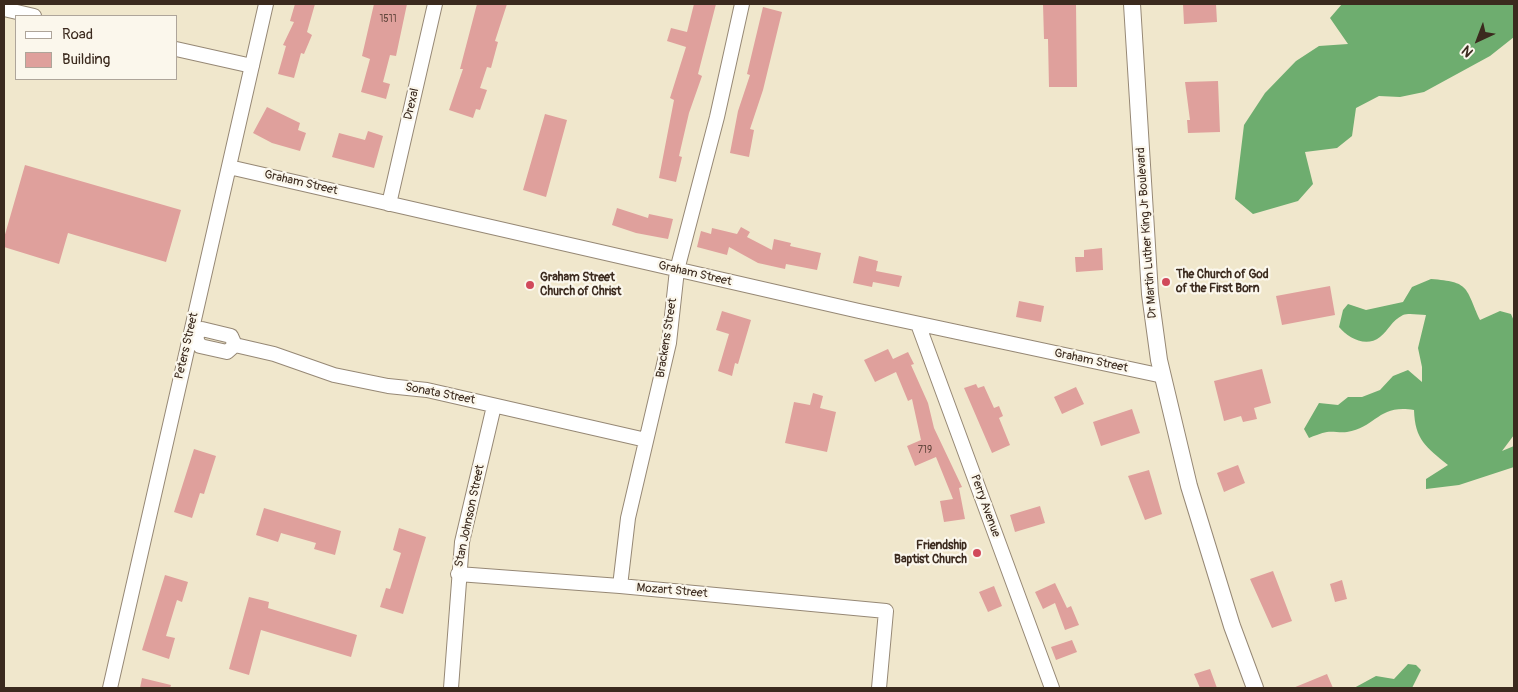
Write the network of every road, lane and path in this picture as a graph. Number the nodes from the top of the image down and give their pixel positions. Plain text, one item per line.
1 (266, 4) edge
2 (436, 4) edge
3 (742, 4) edge
4 (1132, 4) edge
5 (4, 9) edge
6 (30, 15) edge
7 (178, 49) edge
8 (252, 66) junction
9 (229, 167) junction
10 (390, 204) junction
11 (677, 270) junction
12 (918, 324) junction
13 (192, 336) junction
14 (1163, 376) junction
15 (494, 406) junction
16 (646, 440) junction
17 (458, 574) junction
18 (620, 586) junction
19 (110, 688) edge
20 (450, 688) edge
21 (879, 688) edge
22 (1052, 688) edge
23 (1255, 688) edge

1 - 8 street, Peters Street
2 - 10 street, Drexal
3 - 11 street, Brackens Street
4 - 14 main road, Dr Martin Luther King Jr Boulevard
5 - 6 street
7 - 8 street
8 - 9 street, Peters Street
9 - 10 street, Graham Street
9 - 13 street, Peters Street
10 - 11 street, Graham Street
11 - 12 street, Graham Street
11 - 16 street, Brackens Street
12 - 14 street, Graham Street
12 - 22 street, Perry Avenue
13 - 15 street, Sonata Street
13 - 19 street, Peters Street
14 - 23 main road, Dr Martin Luther King Jr Boulevard
15 - 16 street, Sonata Street
15 - 17 street, Stan Johnson Street
16 - 18 street, Brackens Street
17 - 18 street, Mozart Street
17 - 20 street, Stan Johnson Street
18 - 21 street, Mozart Street

